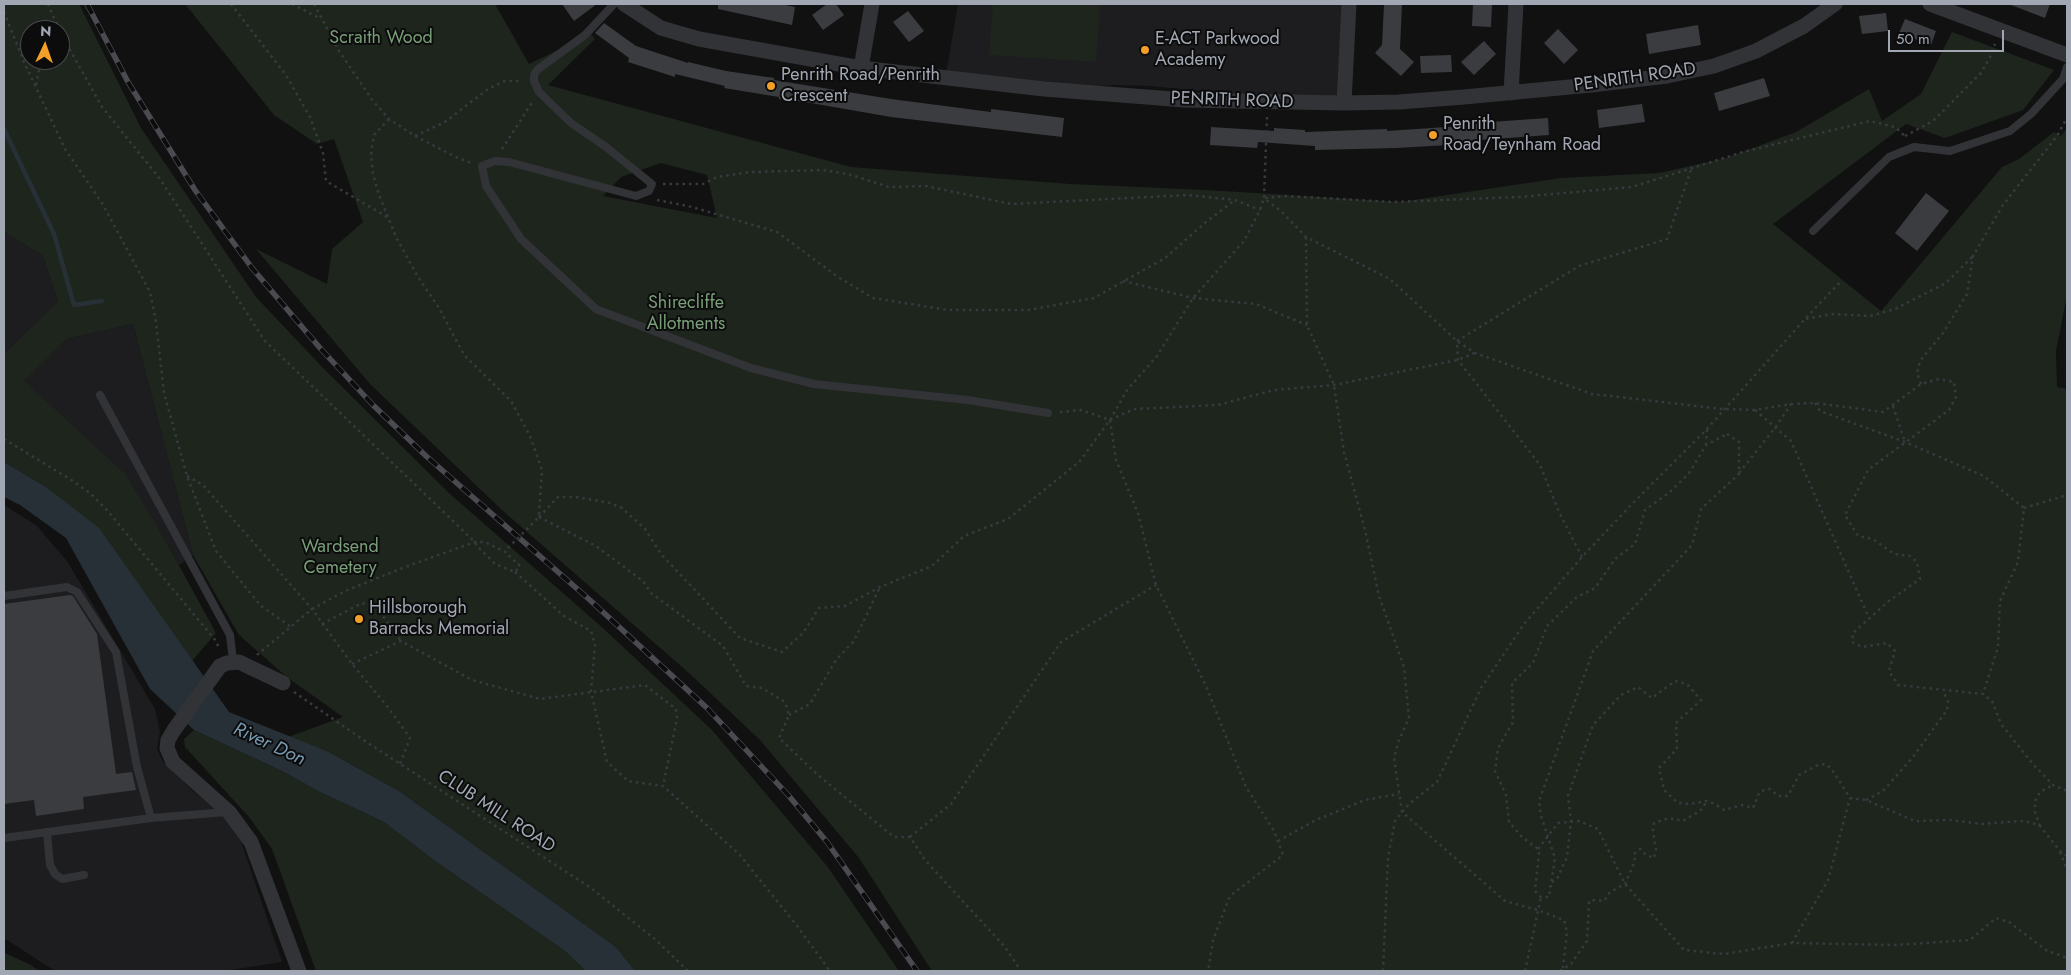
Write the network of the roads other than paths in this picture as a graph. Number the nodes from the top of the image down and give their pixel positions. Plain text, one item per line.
1 (614, 4) edge
2 (624, 4) edge
3 (872, 4) edge
4 (1349, 4) edge
5 (1516, 4) edge
6 (1835, 4) edge
7 (1930, 4) edge
8 (2067, 55) edge
9 (2067, 67) edge
10 (861, 68) junction
11 (1511, 92) junction
12 (1344, 103) junction
13 (1813, 231) dead end
14 (100, 395) dead end
15 (1048, 413) road end
16 (4, 596) edge
17 (235, 663) junction
18 (283, 683) road end
19 (229, 812) junction
20 (151, 818) junction
21 (47, 832) junction
22 (4, 838) edge
23 (84, 876) dead end
24 (299, 971) edge

1 - 15 lane
2 - 10 street, PENRITH ROAD
3 - 10 street
4 - 12 street
5 - 11 street
6 - 11 street, PENRITH ROAD
7 - 8 street
9 - 13 lane
10 - 12 street, PENRITH ROAD
11 - 12 street, PENRITH ROAD
14 - 17 lane
16 - 20 lane
17 - 18 street
17 - 19 street
19 - 20 lane
19 - 24 street
20 - 21 lane
21 - 22 lane
21 - 23 lane

